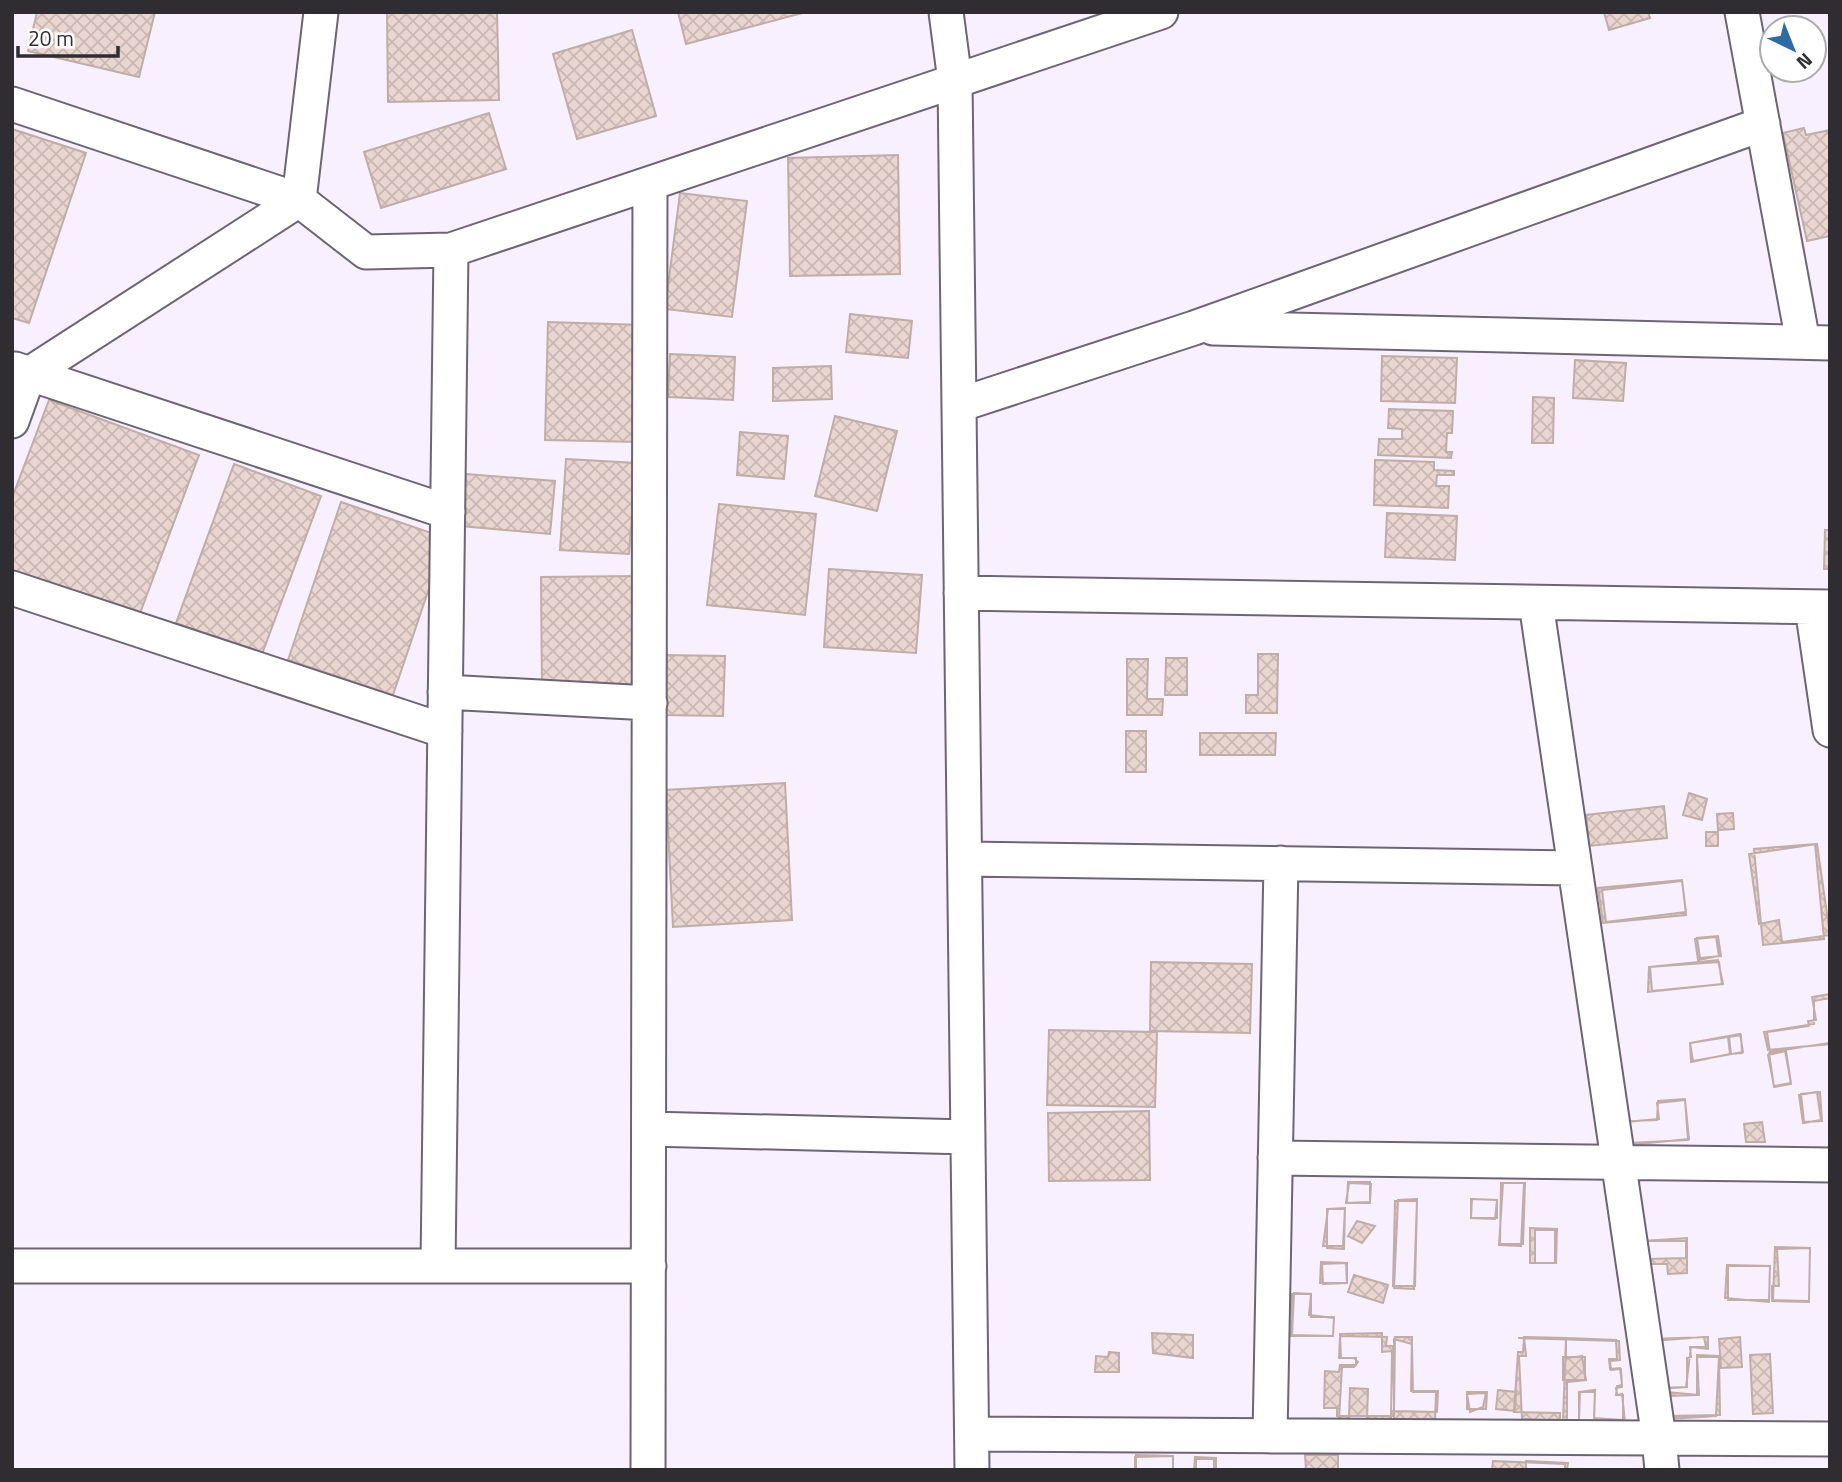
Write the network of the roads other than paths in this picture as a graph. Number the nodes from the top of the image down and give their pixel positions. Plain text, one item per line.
1 (321, 12) edge
2 (946, 12) edge
3 (1161, 12) edge
4 (1742, 12) edge
5 (955, 81) junction
6 (12, 104) edge
7 (1763, 124) junction
8 (650, 184) junction
9 (299, 200) junction
10 (451, 250) junction
11 (1194, 328) junction
12 (1816, 342) edge
13 (21, 371) edge
14 (960, 405) junction
15 (12, 421) edge
16 (448, 512) junction
17 (12, 588) edge
18 (961, 593) junction
19 (1536, 603) junction
20 (1821, 607) edge
21 (445, 692) junction
22 (650, 704) junction
23 (1830, 730) edge
24 (445, 731) junction
25 (964, 859) junction
26 (1281, 863) junction
27 (1575, 868) junction
28 (649, 1129) junction
29 (968, 1137) junction
30 (1275, 1158) junction
31 (1619, 1163) junction
32 (1830, 1166) edge
33 (12, 1266) edge
34 (438, 1266) junction
35 (649, 1266) junction
36 (972, 1434) junction
37 (1270, 1436) junction
38 (1830, 1439) edge
39 (1660, 1454) edge
40 (648, 1470) edge
41 (972, 1470) edge

1 - 9 street
2 - 5 street
3 - 5 street
4 - 7 street
5 - 8 street
5 - 14 street
6 - 9 street
7 - 11 street
7 - 12 street
8 - 10 street
8 - 22 street
9 - 10 street
9 - 13 street
10 - 16 street
11 - 12 street
11 - 14 street
13 - 15 street
13 - 16 street
14 - 18 street
16 - 21 street
17 - 24 street
18 - 19 street
18 - 25 street
19 - 20 street
19 - 27 street
20 - 23 street
21 - 22 street
21 - 24 street
22 - 28 street
24 - 34 street
25 - 26 street
25 - 29 street
26 - 27 street
26 - 30 street
27 - 31 street
28 - 29 street
28 - 35 street
29 - 36 street
30 - 31 street
30 - 37 street
31 - 32 street
31 - 39 street
33 - 34 street
34 - 35 street
35 - 40 street
36 - 37 street
36 - 41 street
37 - 39 street
38 - 39 street

